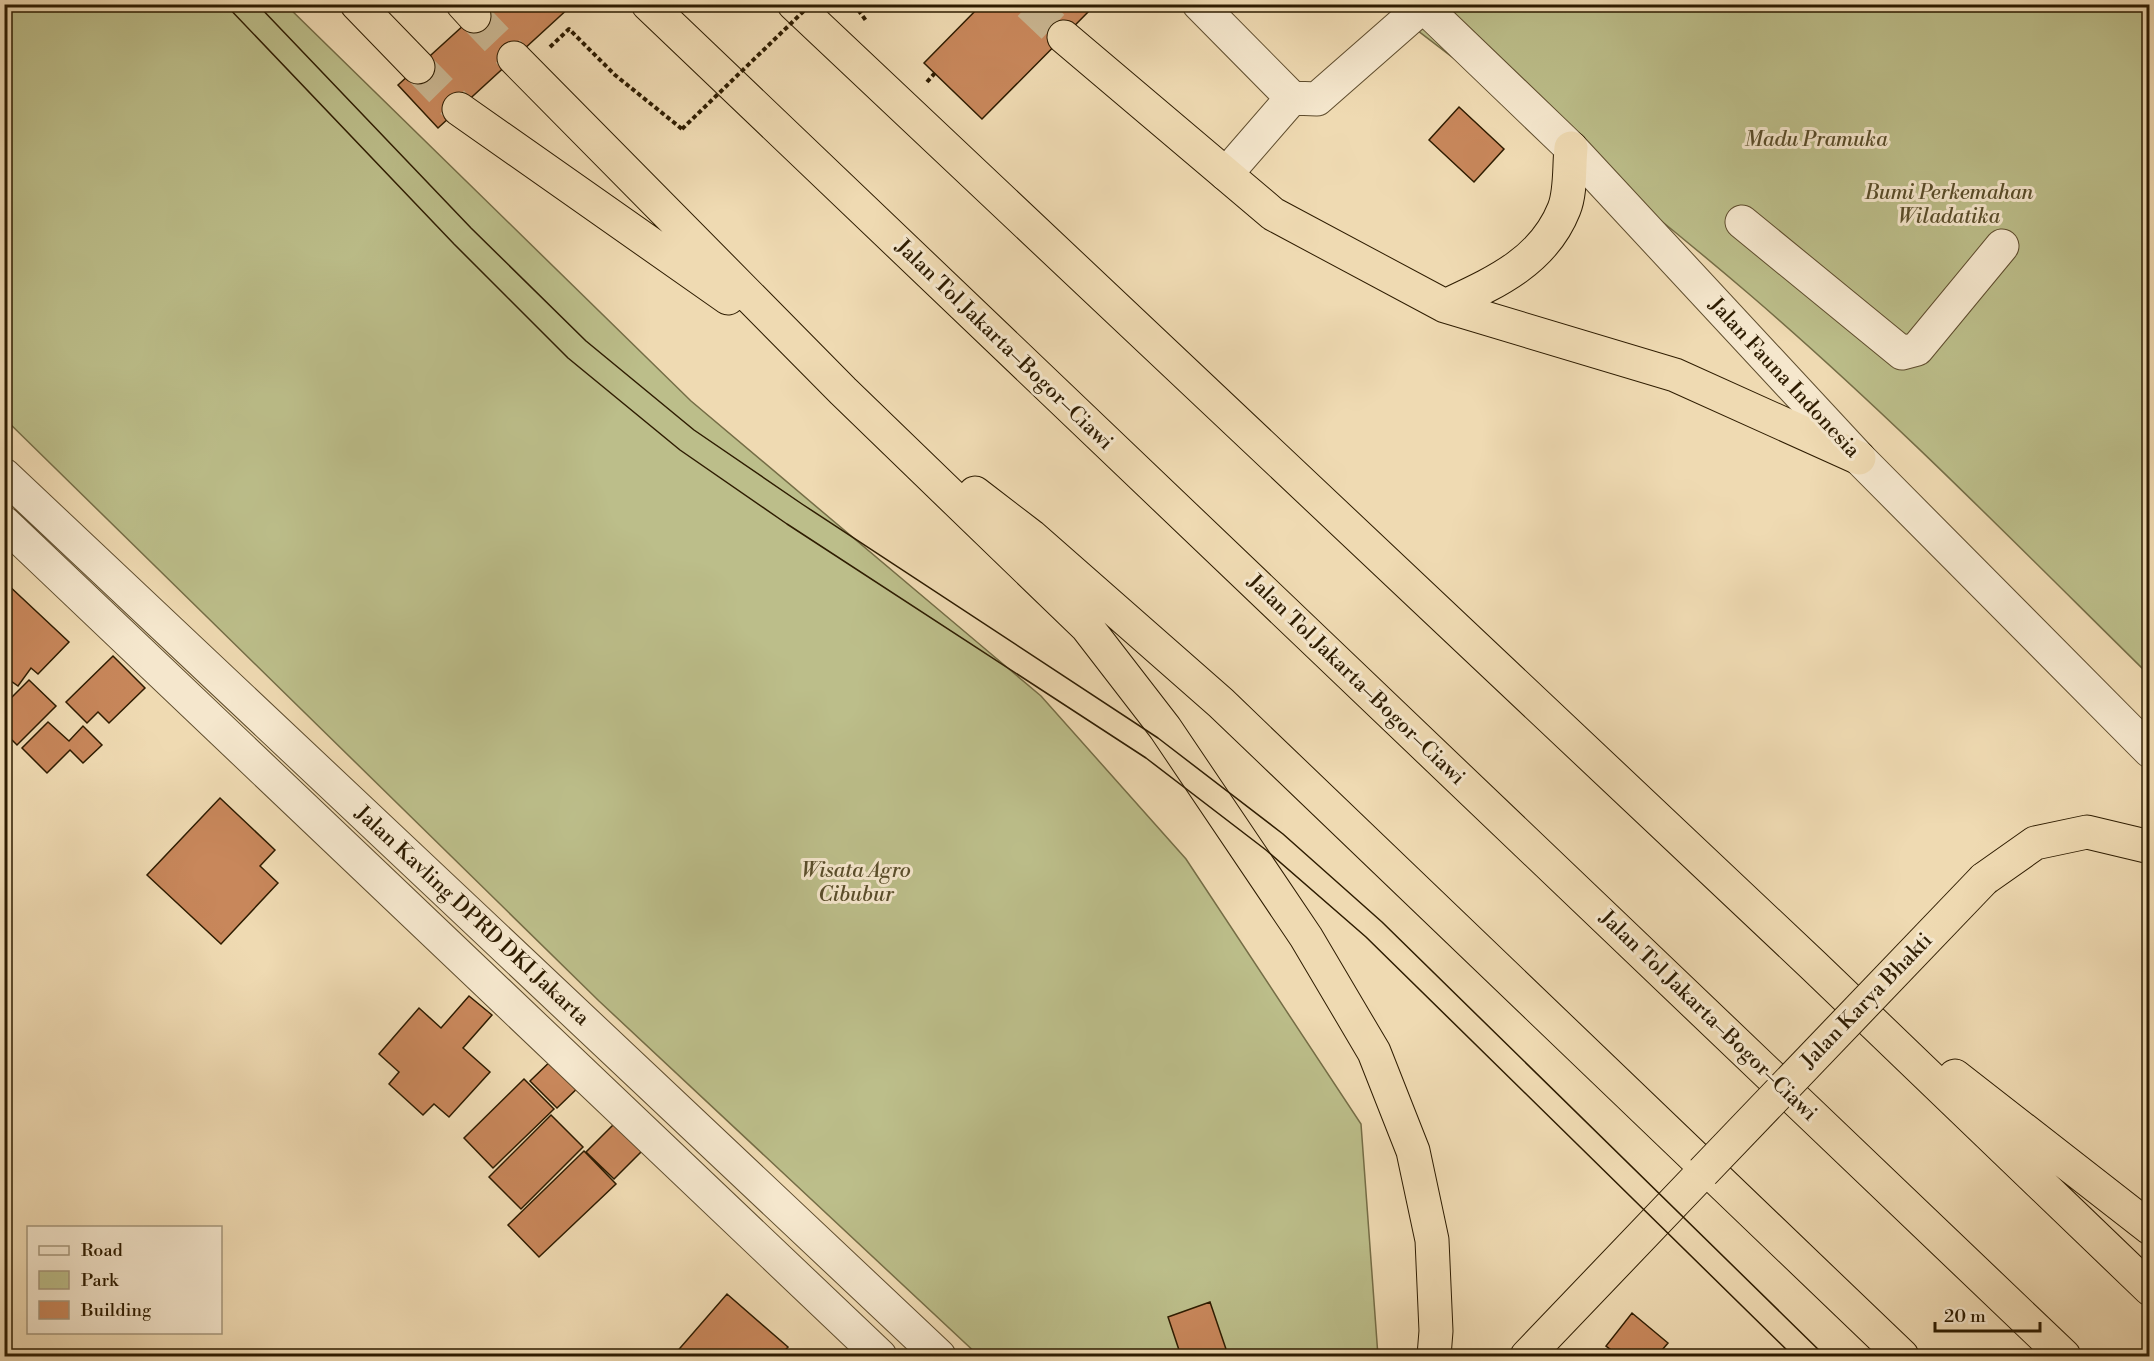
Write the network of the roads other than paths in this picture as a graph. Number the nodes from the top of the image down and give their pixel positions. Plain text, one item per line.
1 (357, 4) edge
2 (648, 4) edge
3 (794, 4) edge
4 (1199, 4) edge
5 (1422, 5) edge
6 (1064, 37) tunnel mouth
7 (514, 58) tunnel mouth
8 (418, 67) tunnel mouth
9 (1292, 98) junction
10 (459, 109) tunnel mouth
11 (1571, 148) junction
12 (1226, 174) junction
13 (1742, 222) dead end
14 (2002, 246) dead end
15 (1445, 306) junction
16 (803, 351) junction
17 (843, 391) junction
18 (1859, 458) junction
19 (4, 475) edge
20 (4, 523) edge
21 (2150, 751) edge
22 (2150, 846) edge
23 (1814, 966) junction
24 (2150, 1228) edge
25 (2150, 1289) edge
26 (880, 1356) edge
27 (939, 1356) edge
28 (1434, 1356) edge
29 (1527, 1356) edge
30 (1902, 1356) edge
31 (2064, 1356) edge

1 - 8 highway
2 - 31 highway, Jalan Tol Jakarta–Bogor–Ciawi
3 - 23 highway
4 - 9 street
5 - 9 street
5 - 11 street, Jalan Fauna Indonesia
6 - 12 highway
7 - 16 highway
9 - 12 street
10 - 16 highway
11 - 15 highway
11 - 18 street, Jalan Fauna Indonesia
12 - 15 highway
13 - 14 street
15 - 18 highway
16 - 17 highway
17 - 28 highway
17 - 30 highway
18 - 21 street, Jalan Fauna Indonesia
19 - 27 street, Jalan Kavling DPRD DKI Jakarta
20 - 26 street, Jalan Kavling DPRD DKI Jakarta
22 - 29 highway, Jalan Karya Bhakti, bridge
23 - 24 highway
23 - 25 highway

